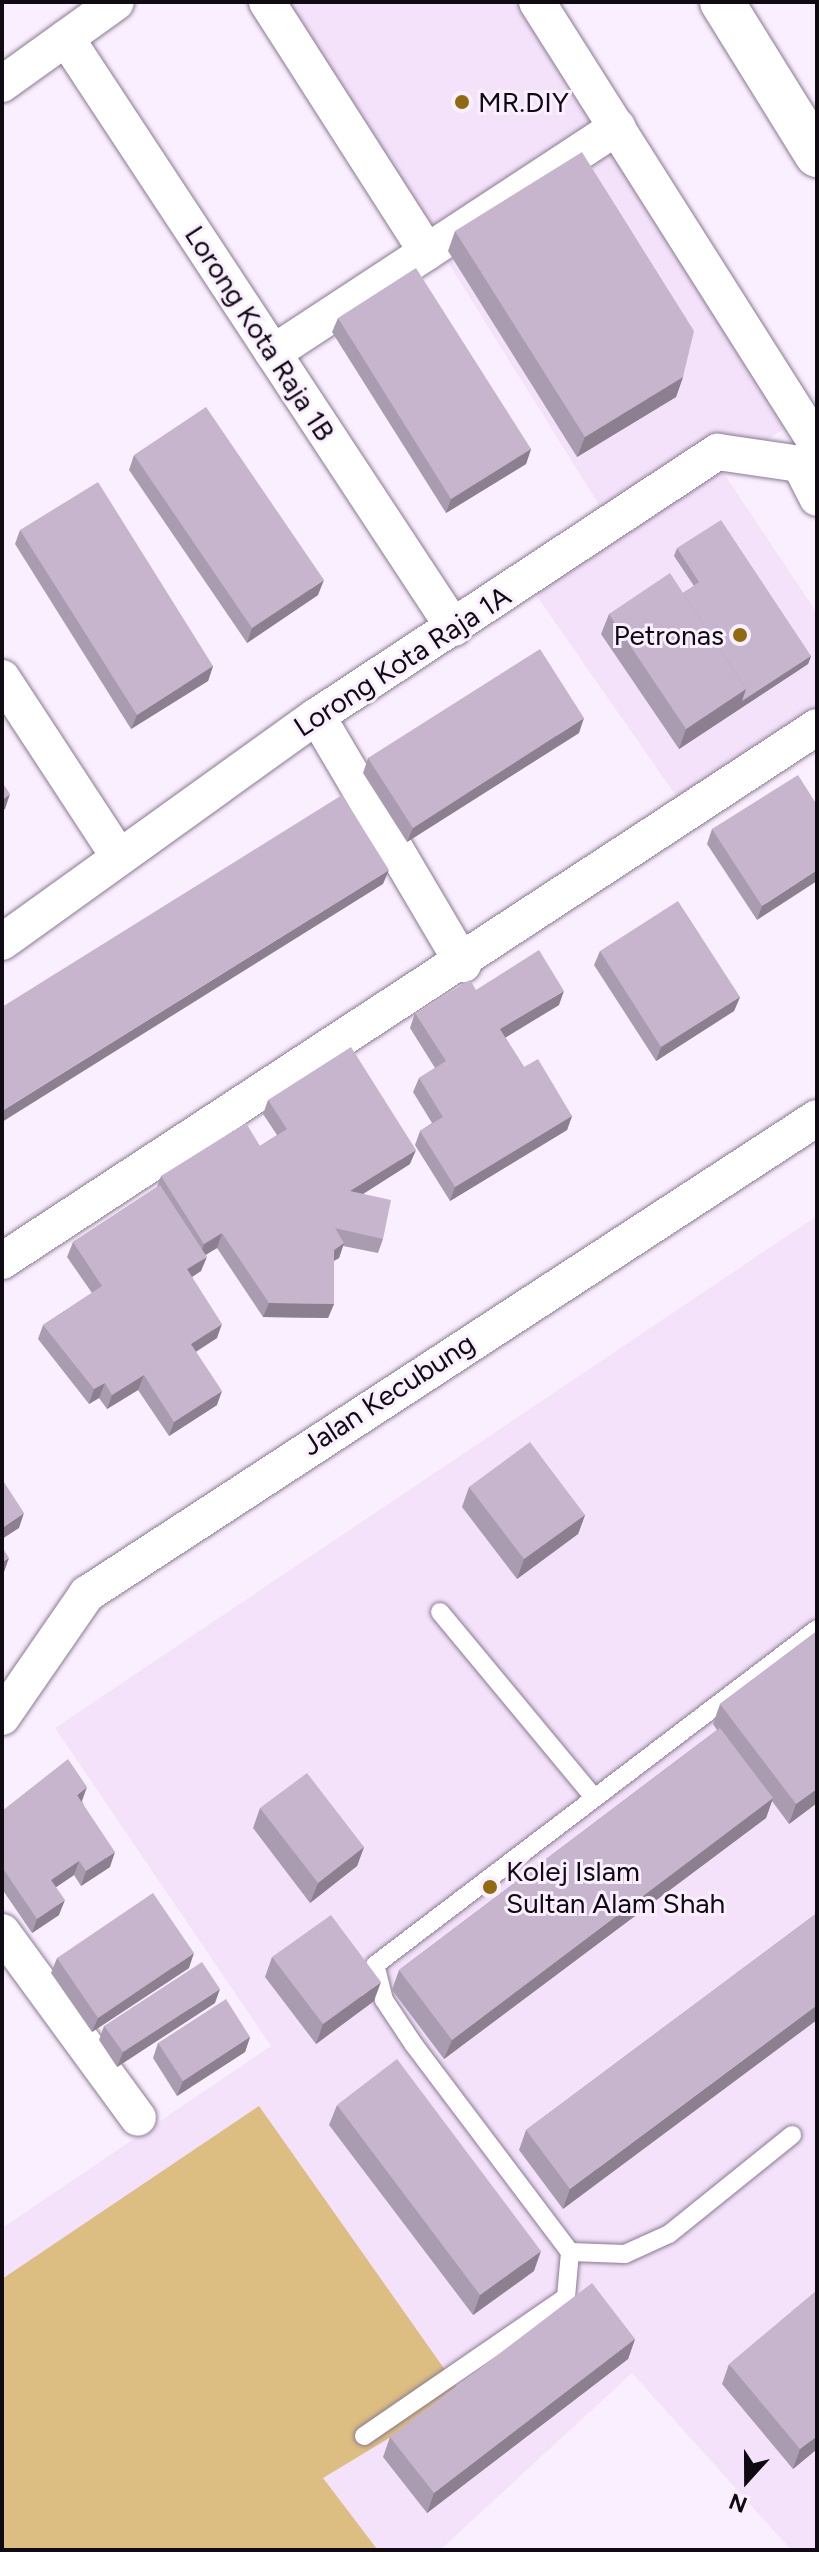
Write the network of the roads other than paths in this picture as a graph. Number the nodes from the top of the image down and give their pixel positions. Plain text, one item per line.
1 (116, 2) edge
2 (267, 2) edge
3 (537, 2) edge
4 (722, 2) edge
5 (66, 38) junction
6 (2, 84) edge
7 (617, 127) junction
8 (817, 155) edge
9 (427, 252) junction
10 (273, 353) junction
11 (810, 448) edge
12 (817, 498) edge
13 (454, 628) junction
14 (2, 678) edge
15 (317, 716) junction
16 (817, 727) edge
17 (117, 854) junction
18 (2, 942) edge
19 (463, 964) junction
20 (817, 1118) edge
21 (2, 1261) edge
22 (440, 1612) dead end
23 (817, 1629) edge
24 (2, 1717) edge
25 (591, 1794) junction
26 (2, 1932) edge
27 (138, 2118) dead end
28 (792, 2135) dead end
29 (570, 2252) junction
30 (364, 2436) dead end

1 - 5 street
2 - 9 street
3 - 7 street
4 - 8 main road
5 - 6 street
5 - 10 street, Lorong Kota Raja 1B
7 - 9 street
7 - 11 street
9 - 10 street
10 - 13 street, Lorong Kota Raja 1B
11 - 12 street
11 - 13 street, Lorong Kota Raja 1A
13 - 15 street, Lorong Kota Raja 1A
14 - 17 street
15 - 17 street, Lorong Kota Raja 1A
15 - 19 street
16 - 19 street
17 - 18 street, Lorong Kota Raja 1A
19 - 21 street
20 - 24 street, Jalan Kecubung
22 - 25 lane
23 - 25 lane
25 - 29 lane
26 - 27 street
28 - 29 lane
29 - 30 lane

